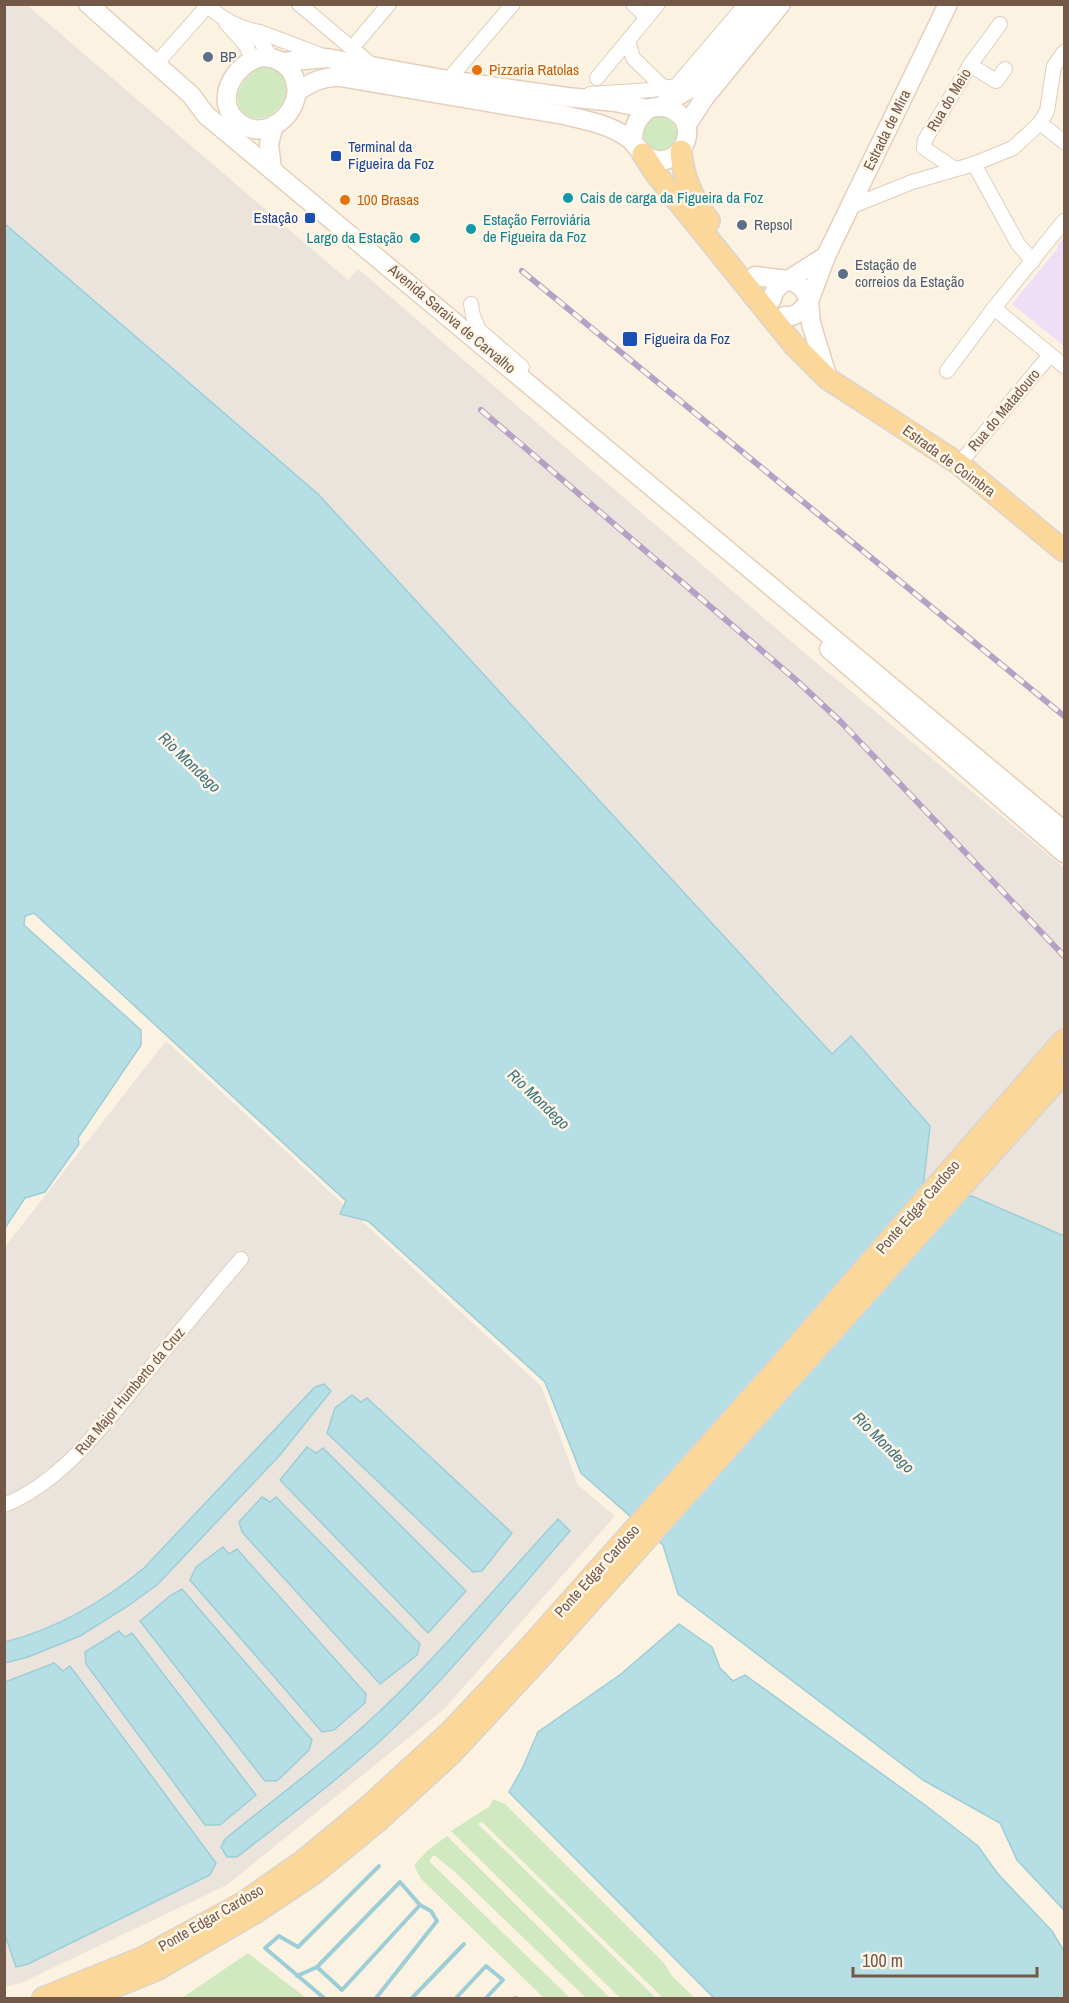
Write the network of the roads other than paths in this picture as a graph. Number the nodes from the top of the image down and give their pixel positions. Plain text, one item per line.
1 (88, 4) edge
2 (299, 4) edge
3 (389, 4) edge
4 (513, 4) edge
5 (633, 4) edge
6 (658, 4) edge
7 (746, 4) edge
8 (762, 4) edge
9 (782, 4) edge
10 (948, 4) edge
11 (207, 5) edge
12 (647, 16) junction
13 (220, 17) junction
14 (1000, 24) dead end
15 (249, 31) junction
16 (628, 40) junction
17 (352, 48) junction
18 (1065, 52) edge
19 (327, 58) junction
20 (269, 59) junction
21 (156, 64) junction
22 (970, 65) junction
23 (373, 66) junction
24 (1005, 69) dead end
25 (597, 78) dead end
26 (448, 80) junction
27 (664, 88) junction
28 (226, 91) junction
29 (298, 92) junction
30 (191, 95) junction
31 (567, 97) junction
32 (654, 108) junction
33 (241, 123) junction
34 (1040, 123) junction
35 (274, 125) junction
36 (686, 126) junction
37 (1065, 142) edge
38 (638, 148) junction
39 (681, 151) junction
40 (974, 164) junction
41 (272, 169) junction
42 (955, 169) junction
43 (850, 207) junction
44 (1065, 221) edge
45 (826, 256) junction
46 (1033, 261) junction
47 (755, 276) junction
48 (788, 280) junction
49 (809, 301) junction
50 (471, 303) dead end
51 (994, 308) junction
52 (774, 309) junction
53 (1050, 355) junction
54 (1065, 366) edge
55 (947, 371) dead end
56 (828, 379) junction
57 (599, 444) junction
58 (959, 464) junction
59 (1065, 551) edge
60 (1065, 831) edge
61 (1065, 853) edge
62 (1065, 1040) edge
63 (1065, 1072) edge
64 (241, 1259) dead end
65 (4, 1505) edge
66 (43, 1998) edge
67 (87, 1998) edge

1 - 21 main road, Avenida Saraiva de Carvalho
2 - 17 street
3 - 17 street
4 - 26 street
5 - 12 street
6 - 12 street
7 - 27 street
8 - 32 main road
9 - 36 main road
10 - 43 main road, Estrada de Mira
11 - 13 street
11 - 21 street
12 - 16 street
13 - 15 street
13 - 20 street
14 - 22 street, Rua do Meio
15 - 19 street
15 - 20 street
16 - 25 street
16 - 27 street
17 - 23 street
18 - 34 street
19 - 20 main road
19 - 23 main road
20 - 28 main road
20 - 29 main road
21 - 30 main road, Avenida Saraiva de Carvalho
22 - 24 street
22 - 42 street, Rua do Meio
23 - 26 main road
26 - 31 main road
27 - 31 street
28 - 30 main road
28 - 33 main road
29 - 35 main road
29 - 38 main road
30 - 33 main road
30 - 41 main road, Avenida Saraiva de Carvalho
31 - 32 main road
32 - 36 main road
32 - 38 main road
33 - 35 main road
33 - 41 main road
34 - 37 street
34 - 40 street
35 - 41 main road
36 - 39 main road
38 - 39 main road
38 - 52 main road
39 - 47 main road
40 - 42 street
40 - 46 street
41 - 57 main road, Avenida Saraiva de Carvalho
42 - 43 street
43 - 45 main road, Estrada de Mira
44 - 46 street
45 - 48 main road
45 - 49 main road, Estrada de Mira
46 - 51 street
47 - 48 main road
47 - 52 main road
48 - 49 main road
48 - 52 main road
49 - 52 main road
49 - 56 main road
50 - 57 street
51 - 53 street
51 - 55 street
52 - 56 main road, Estrada de Coimbra
53 - 54 street
53 - 58 street, Rua do Matadouro
56 - 58 main road, Estrada de Coimbra
57 - 60 main road
57 - 61 main road
58 - 59 main road, Estrada de Coimbra
62 - 66 main road, Ponte Edgar Cardoso
63 - 67 main road, Ponte Edgar Cardoso
64 - 65 street, Rua Major Humberto da Cruz

